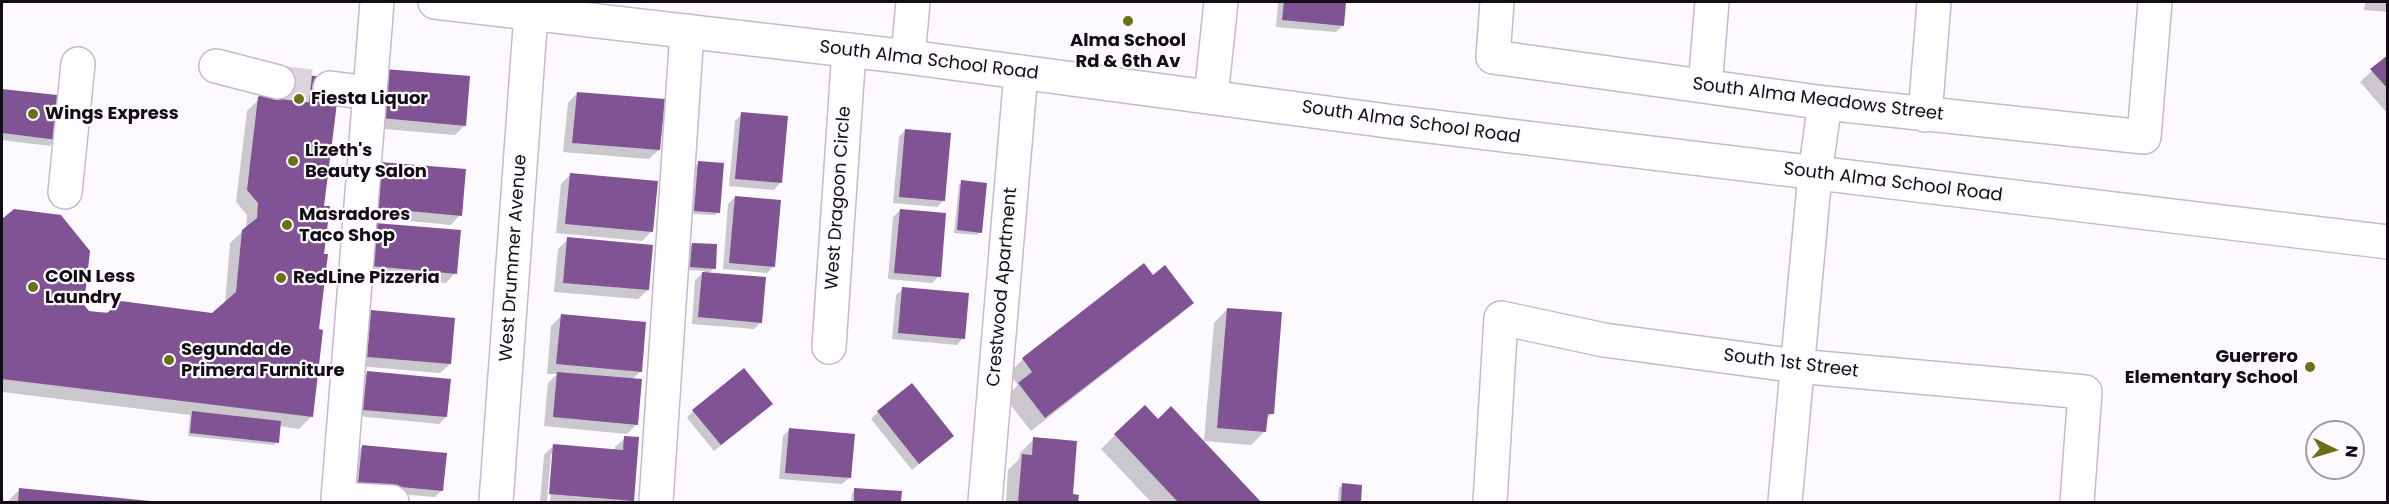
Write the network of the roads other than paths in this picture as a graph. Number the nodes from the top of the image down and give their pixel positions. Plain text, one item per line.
1 (377, 2) edge
2 (913, 2) edge
3 (1221, 2) edge
4 (1497, 2) edge
5 (1712, 2) edge
6 (1934, 2) edge
7 (2156, 2) edge
8 (453, 3) edge
9 (531, 13) junction
10 (687, 31) junction
11 (849, 50) junction
12 (909, 57) junction
13 (78, 64) dead end
14 (216, 66) dead end
15 (1021, 72) junction
16 (278, 82) tunnel mouth
17 (1705, 86) junction
18 (330, 88) tunnel mouth
19 (370, 93) junction
20 (1211, 97) junction
21 (1825, 103) junction
22 (1924, 115) junction
23 (1815, 174) junction
24 (65, 192) dead end
25 (2388, 242) edge
26 (828, 347) dead end
27 (1797, 366) junction
28 (392, 502) edge
29 (496, 502) edge
30 (656, 502) edge
31 (985, 502) edge
32 (1490, 502) edge
33 (1785, 502) edge
34 (2077, 502) edge

1 - 19 main road
2 - 12 main road
3 - 20 main road
4 - 17 main road, South Alma Meadows Street
5 - 17 main road
6 - 22 main road
7 - 22 main road, South Alma Meadows Street
8 - 9 main road, South Alma School Road
9 - 10 main road, South Alma School Road
9 - 29 main road, West Drummer Avenue
10 - 11 main road, South Alma School Road
10 - 30 main road
11 - 12 main road, South Alma School Road
11 - 26 main road, West Dragoon Circle
12 - 15 main road, South Alma School Road
13 - 24 main road
14 - 16 main road
15 - 20 main road, South Alma School Road
15 - 31 main road, Crestwood Apartment
17 - 21 main road, South Alma Meadows Street
18 - 19 main road
19 - 28 main road
20 - 23 main road, South Alma School Road
21 - 22 main road, South Alma Meadows Street
21 - 23 main road
23 - 25 main road, South Alma School Road
23 - 27 main road
27 - 32 main road, South 1st Street
27 - 33 main road
27 - 34 main road, South 1st Street

